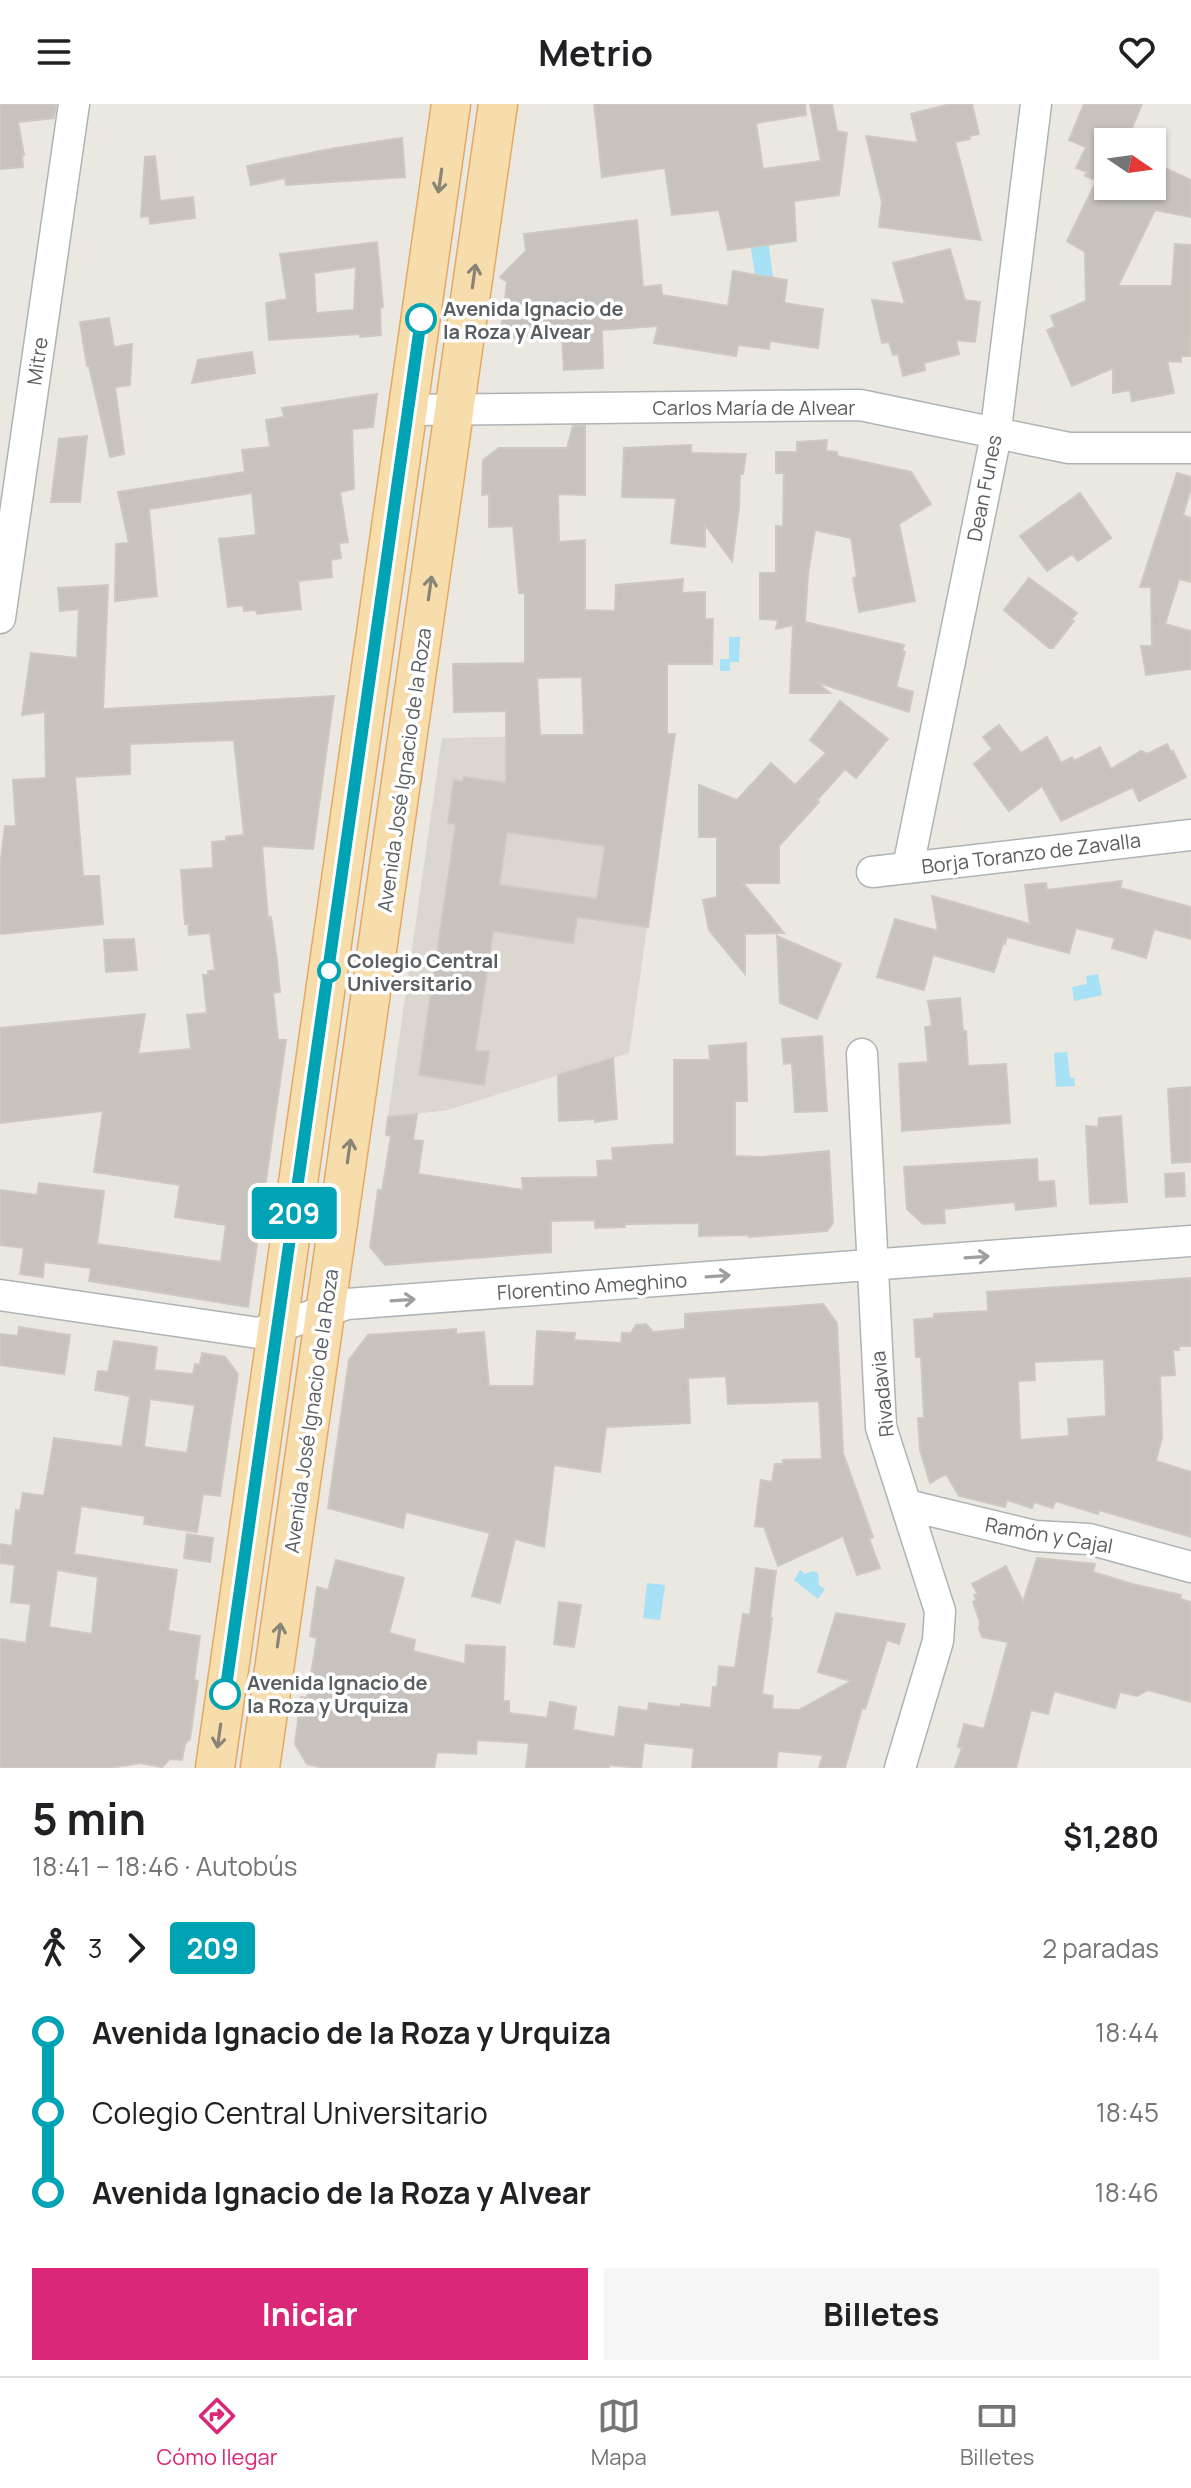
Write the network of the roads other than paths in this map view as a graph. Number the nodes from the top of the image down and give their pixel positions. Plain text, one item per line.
1 (74, 104) edge
2 (451, 104) edge
3 (498, 104) edge
4 (1036, 104) edge
5 (455, 409) junction
6 (409, 410) junction
7 (995, 433) junction
8 (1191, 448) edge
9 (0, 618) edge
10 (1191, 835) edge
11 (908, 867) junction
12 (872, 872) dead end
13 (862, 1054) dead end
14 (1191, 1241) edge
15 (873, 1265) junction
16 (0, 1295) edge
17 (326, 1311) junction
18 (278, 1327) junction
19 (907, 1505) junction
20 (1191, 1567) edge
21 (215, 1768) edge
22 (260, 1768) edge
23 (900, 1768) edge

1 - 9 street, Mitre
2 -> 6 main road
5 -> 3 main road, Avenida José Ignacio de la Roza
4 - 7 street, Dean Funes
5 - 6 street, Carlos María de Alvear
5 - 7 street, Carlos María de Alvear
17 -> 5 main road, Avenida José Ignacio de la Roza
6 - 18 main road
7 - 8 street, Carlos María de Alvear
7 - 11 street, Dean Funes
10 - 11 street, Borja Toranzo de Zavalla
11 - 12 street, Borja Toranzo de Zavalla
13 - 15 street, Rivadavia
15 -> 14 street, Florentino Ameghino
17 -> 15 street, Florentino Ameghino
15 - 19 street, Rivadavia
16 - 18 street, Florentino Ameghino
17 - 18 street, Florentino Ameghino
22 -> 17 main road, Avenida José Ignacio de la Roza
18 -> 21 main road
19 - 20 street, Ramón y Cajal
19 - 23 street, Rivadavia

